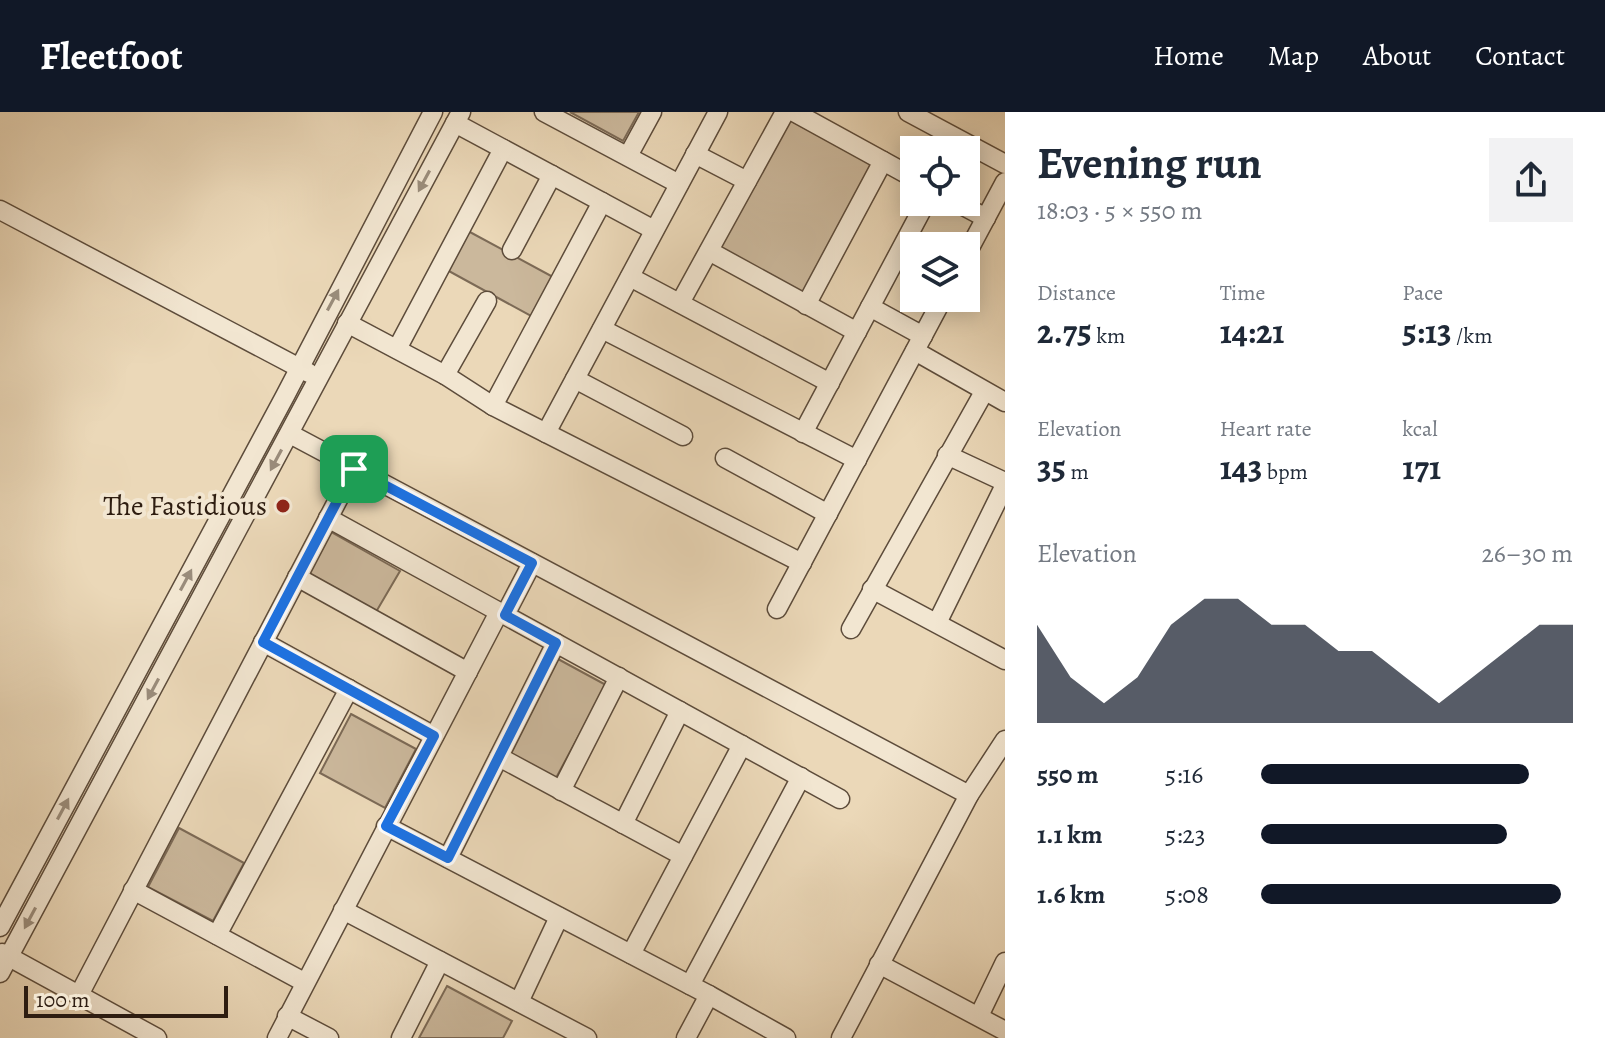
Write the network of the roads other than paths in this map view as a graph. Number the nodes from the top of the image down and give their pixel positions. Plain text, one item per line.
1 (433, 112) edge
2 (544, 112) edge
3 (652, 112) edge
4 (718, 112) edge
5 (785, 112) edge
6 (794, 112) edge
7 (908, 112) edge
8 (458, 118) edge
9 (503, 149) junction
10 (695, 154) junction
11 (628, 156) junction
12 (883, 161) junction
13 (1005, 164) edge
14 (900, 170) edge
15 (552, 175) junction
16 (747, 181) junction
17 (1005, 182) edge
18 (679, 184) junction
19 (602, 202) junction
20 (0, 210) edge
21 (980, 215) edge
22 (919, 216) edge
23 (986, 218) junction
24 (654, 230) junction
25 (978, 232) edge
26 (512, 250) dead end
27 (709, 251) junction
28 (630, 277) junction
29 (487, 301) dead end
30 (680, 303) junction
31 (806, 305) junction
32 (870, 307) junction
33 (936, 312) edge
34 (347, 323) junction
35 (602, 329) junction
36 (857, 332) junction
37 (919, 344) junction
38 (397, 349) junction
39 (308, 350) junction
40 (329, 362) junction
41 (299, 368) junction
42 (445, 375) junction
43 (320, 379) junction
44 (575, 379) junction
45 (830, 383) junction
46 (984, 392) junction
47 (1005, 402) edge
48 (493, 406) junction
49 (546, 433) junction
50 (803, 433) junction
51 (290, 434) junction
52 (683, 436) dead end
53 (947, 455) junction
54 (725, 458) dead end
55 (857, 460) junction
56 (354, 469) junction
57 (1005, 484) edge
58 (828, 514) junction
59 (328, 518) junction
60 (532, 563) junction
61 (802, 563) junction
62 (297, 577) junction
63 (872, 589) junction
64 (777, 609) dead end
65 (502, 614) junction
66 (937, 623) junction
67 (851, 629) dead end
68 (263, 642) junction
69 (556, 643) junction
70 (1002, 651) edge
71 (468, 672) junction
72 (619, 677) junction
73 (349, 689) junction
74 (680, 711) junction
75 (434, 736) junction
76 (1005, 740) edge
77 (742, 745) junction
78 (499, 757) junction
79 (801, 777) junction
80 (561, 791) junction
81 (969, 795) junction
82 (840, 799) dead end
83 (623, 824) junction
84 (386, 826) junction
85 (683, 856) junction
86 (448, 858) junction
87 (133, 890) junction
88 (343, 910) junction
89 (559, 917) junction
90 (0, 927) edge
91 (217, 935) junction
92 (631, 954) junction
93 (3, 961) edge
94 (440, 961) junction
95 (1005, 962) edge
96 (879, 964) junction
97 (304, 982) junction
98 (690, 985) junction
99 (79, 995) junction
100 (709, 995) junction
101 (519, 1002) junction
102 (287, 1016) junction
103 (979, 1016) junction
104 (1005, 1031) edge
105 (157, 1038) edge
106 (277, 1038) edge
107 (329, 1038) edge
108 (401, 1038) edge
109 (587, 1038) edge
110 (686, 1038) edge
111 (786, 1038) edge
112 (841, 1038) edge

39 -> 1 street
2 - 11 street
3 - 11 street
4 - 10 street
5 - 16 street
6 - 12 street
7 - 13 street
8 - 9 street
8 -> 34 street
9 - 15 street
9 - 38 street
10 - 16 street
10 - 18 street
11 - 18 street
12 - 14 street
12 - 31 street
15 - 19 street
15 - 26 street
16 - 27 street
17 - 23 street
18 - 24 street
19 - 24 street
19 - 48 street
20 - 41 street
21 - 23 street
22 - 32 street
23 - 25 street
24 - 28 street
27 - 30 street
27 - 31 street
28 - 30 street
28 - 35 street
29 - 42 street
30 - 45 street
31 - 36 street
32 - 36 street
32 - 37 street
33 - 37 street
34 - 38 street
34 - 40 street
35 - 44 street
35 - 50 street
36 - 45 street
37 - 46 street
37 - 55 street
38 - 42 street
39 - 40 street
39 - 41 street
40 - 43 street
41 - 43 street
90 -> 41 street
42 - 48 street
43 - 51 street
44 - 49 street
44 - 52 street
45 - 50 street
46 - 47 street
46 - 53 street
48 - 49 street
49 - 61 street
50 - 55 street
51 - 56 street
51 -> 93 street
53 - 57 street
53 - 63 street
54 - 58 street
55 - 58 street
56 - 59 street
56 - 60 street
57 - 66 street
58 - 61 street
59 - 62 street
59 - 65 street
60 - 65 street
60 - 81 street
61 - 64 street
62 - 68 street
62 - 71 street
63 - 66 street
63 - 67 street
65 - 69 street
65 - 71 street
66 - 70 street
68 - 73 street
68 - 87 street
69 - 72 street
69 - 78 street
71 - 75 street
72 - 74 street
72 - 80 street
73 - 75 street
73 - 91 street
74 - 77 street
74 - 83 street
75 - 84 street
76 - 81 street
77 - 79 street
77 - 85 street
78 - 80 street
78 - 86 street
79 - 82 street
79 - 98 street
80 - 83 street
81 - 96 street
83 - 85 street
84 - 86 street
84 - 88 street
85 - 92 street
86 - 89 street
87 - 91 street
87 - 99 street
88 - 94 street
88 - 97 street
89 - 92 street
89 - 101 street
91 - 97 street
92 - 98 street
93 - 99 street
94 - 101 street
94 - 108 street
95 - 103 street
96 - 103 street
96 - 112 street
97 - 102 street
98 - 100 street
99 - 105 street
100 - 110 street
100 - 111 street
101 - 109 street
102 - 106 street
102 - 107 street
103 - 104 street

